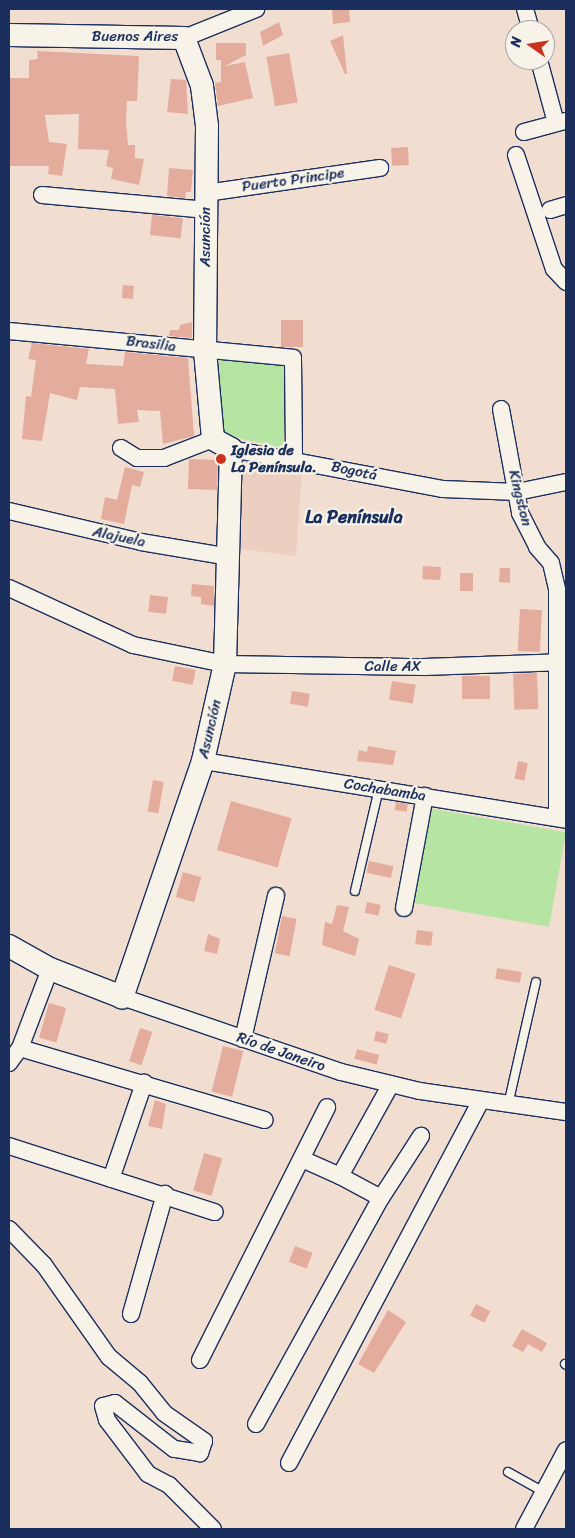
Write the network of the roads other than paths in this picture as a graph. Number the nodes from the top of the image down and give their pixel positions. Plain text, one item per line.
1 (256, 9) edge
2 (9, 35) edge
3 (184, 38) junction
4 (543, 70) edge
5 (561, 122) edge
6 (524, 132) dead end
7 (516, 155) dead end
8 (380, 168) dead end
9 (42, 195) dead end
10 (206, 202) junction
11 (566, 205) edge
12 (550, 210) dead end
13 (566, 282) edge
14 (9, 332) edge
15 (205, 350) junction
16 (501, 409) dead end
17 (222, 444) junction
18 (121, 448) dead end
19 (294, 458) junction
20 (566, 482) edge
21 (517, 492) junction
22 (9, 511) edge
23 (230, 557) junction
24 (551, 563) junction
25 (566, 571) edge
26 (9, 588) edge
27 (563, 661) edge
28 (225, 664) junction
29 (203, 762) junction
30 (379, 789) junction
31 (425, 796) junction
32 (562, 819) edge
33 (355, 891) dead end
34 (276, 896) dead end
35 (404, 908) dead end
36 (9, 946) edge
37 (50, 969) junction
38 (536, 982) dead end
39 (122, 997) junction
40 (243, 1039) junction
41 (20, 1048) junction
42 (9, 1063) edge
43 (144, 1083) junction
44 (391, 1084) junction
45 (481, 1101) junction
46 (508, 1104) junction
47 (327, 1107) dead end
48 (566, 1112) edge
49 (265, 1120) dead end
50 (421, 1136) dead end
51 (9, 1146) edge
52 (302, 1159) junction
53 (340, 1176) junction
54 (112, 1179) junction
55 (164, 1194) junction
56 (381, 1198) junction
57 (215, 1212) dead end
58 (9, 1230) edge
59 (131, 1314) dead end
60 (200, 1360) dead end
61 (256, 1424) dead end
62 (566, 1450) edge
63 (289, 1463) dead end
64 (508, 1472) dead end
65 (544, 1492) junction
66 (213, 1529) edge
67 (524, 1529) edge

1 - 3 street, Buenos Aires
2 - 3 street, Buenos Aires
3 - 10 street, Asunción
4 - 5 street
5 - 6 street
7 - 13 street
8 - 10 street, Puerto Principe
9 - 10 street, Puerto Principe
10 - 15 street, Asunción
11 - 12 street
14 - 15 street, Brasilia
15 - 17 street, Asunción
15 - 19 street, Brasilia
16 - 21 street, Kingston
17 - 18 street, Bogotá
17 - 19 street, Bogotá
17 - 23 street, Asunción
19 - 21 street, Bogotá
20 - 21 street, Bogotá
21 - 24 street, Kingston
22 - 23 street, Alajuela
23 - 28 street, Asunción
24 - 25 street
24 - 27 street, Kingston
26 - 28 street, Calle AX
27 - 28 street, Calle AX
27 - 32 street, Kingston
28 - 29 street, Asunción
29 - 30 street, Cochabamba
29 - 39 street, Asunción
30 - 31 street, Cochabamba
30 - 33 lane
31 - 32 street, Cochabamba
31 - 35 street
34 - 40 street
36 - 37 street, Río de Janeiro
37 - 39 street, Río de Janeiro
37 - 41 street
38 - 46 lane
39 - 40 street, Río de Janeiro
40 - 44 street, Río de Janeiro
41 - 42 street
41 - 43 street
43 - 49 street
43 - 54 street
44 - 45 street, Río de Janeiro
44 - 53 street
45 - 46 street, Río de Janeiro
45 - 63 street
46 - 48 street, Río de Janeiro
47 - 52 street
50 - 56 street
51 - 54 street
52 - 53 street
52 - 60 street
53 - 56 street
54 - 55 street
55 - 57 street
55 - 59 street
56 - 61 street
58 - 66 street
62 - 65 street
64 - 65 lane
65 - 67 street

